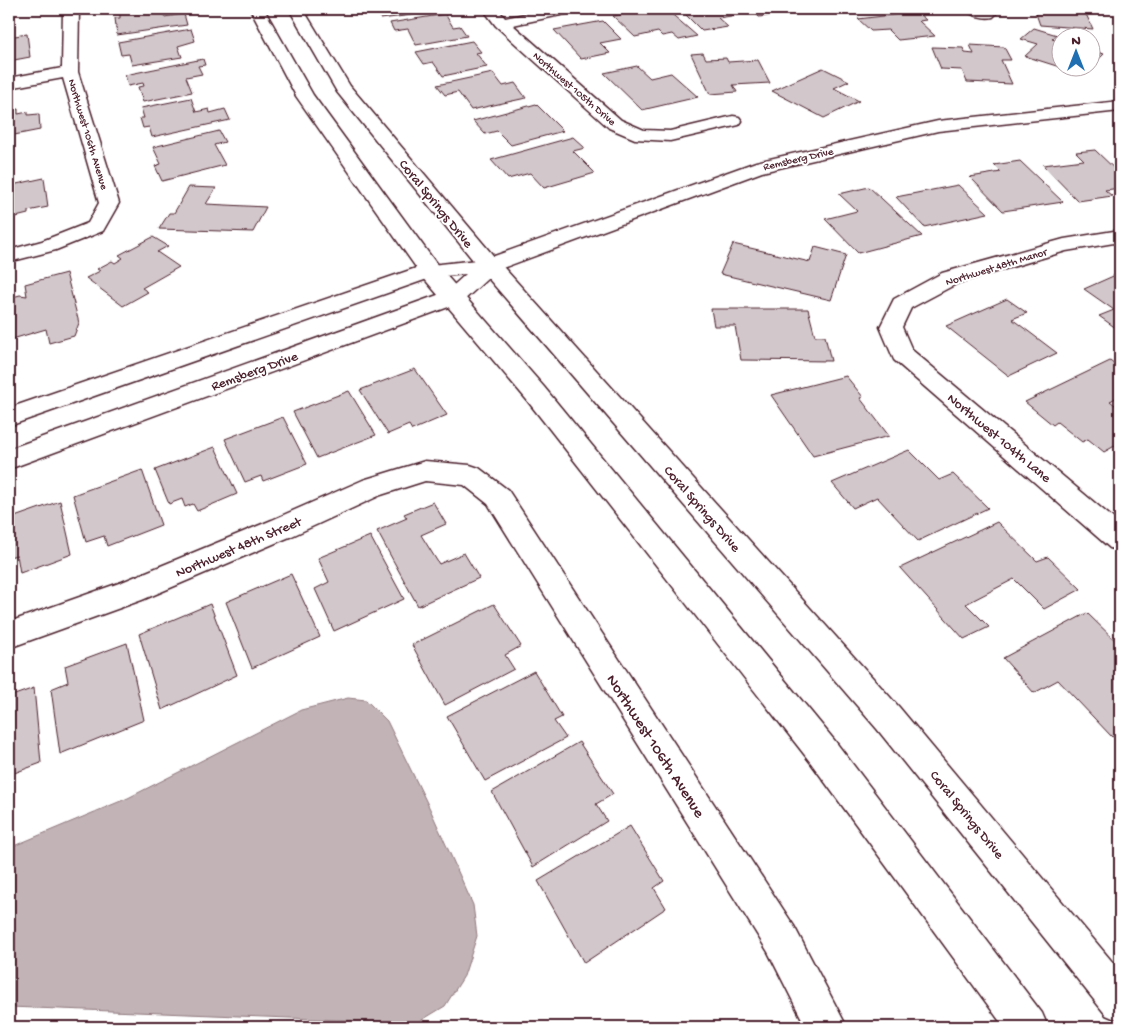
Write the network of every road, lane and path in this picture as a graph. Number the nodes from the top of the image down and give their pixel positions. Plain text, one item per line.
1 (71, 9) edge
2 (257, 9) edge
3 (296, 9) edge
4 (491, 9) edge
5 (570, 9) edge
6 (973, 9) edge
7 (988, 14) dead end
8 (501, 23) junction
9 (70, 72) junction
10 (9, 83) edge
11 (1120, 106) edge
12 (733, 122) dead end
13 (1120, 236) edge
14 (9, 256) edge
15 (488, 265) junction
16 (430, 271) junction
17 (454, 297) junction
18 (891, 327) joint
19 (9, 416) edge
20 (9, 459) edge
21 (470, 475) joint
22 (1120, 540) edge
23 (9, 635) edge
24 (1120, 1001) edge
25 (827, 1027) edge
26 (1028, 1027) edge

1 - 9 street, Northwest 106th Avenue
2 - 16 street
3 - 15 street, Coral Springs Drive
4 - 8 street, Northwest 105th Drive
5 - 8 street
6 - 7 street
8 - 12 street, Northwest 105th Drive
9 - 10 street
9 - 14 street, Northwest 106th Avenue
11 - 15 street, Remsberg Drive
13 - 18 street, Northwest 48th Manor
15 - 16 street, Remsberg Drive
15 - 17 street, Remsberg Drive
15 - 24 street, Coral Springs Drive
16 - 17 street
16 - 19 street, Remsberg Drive
17 - 20 street, Remsberg Drive
17 - 26 street
18 - 22 street, Northwest 104th Lane
21 - 23 street, Northwest 48th Street
21 - 25 street, Northwest 106th Avenue

